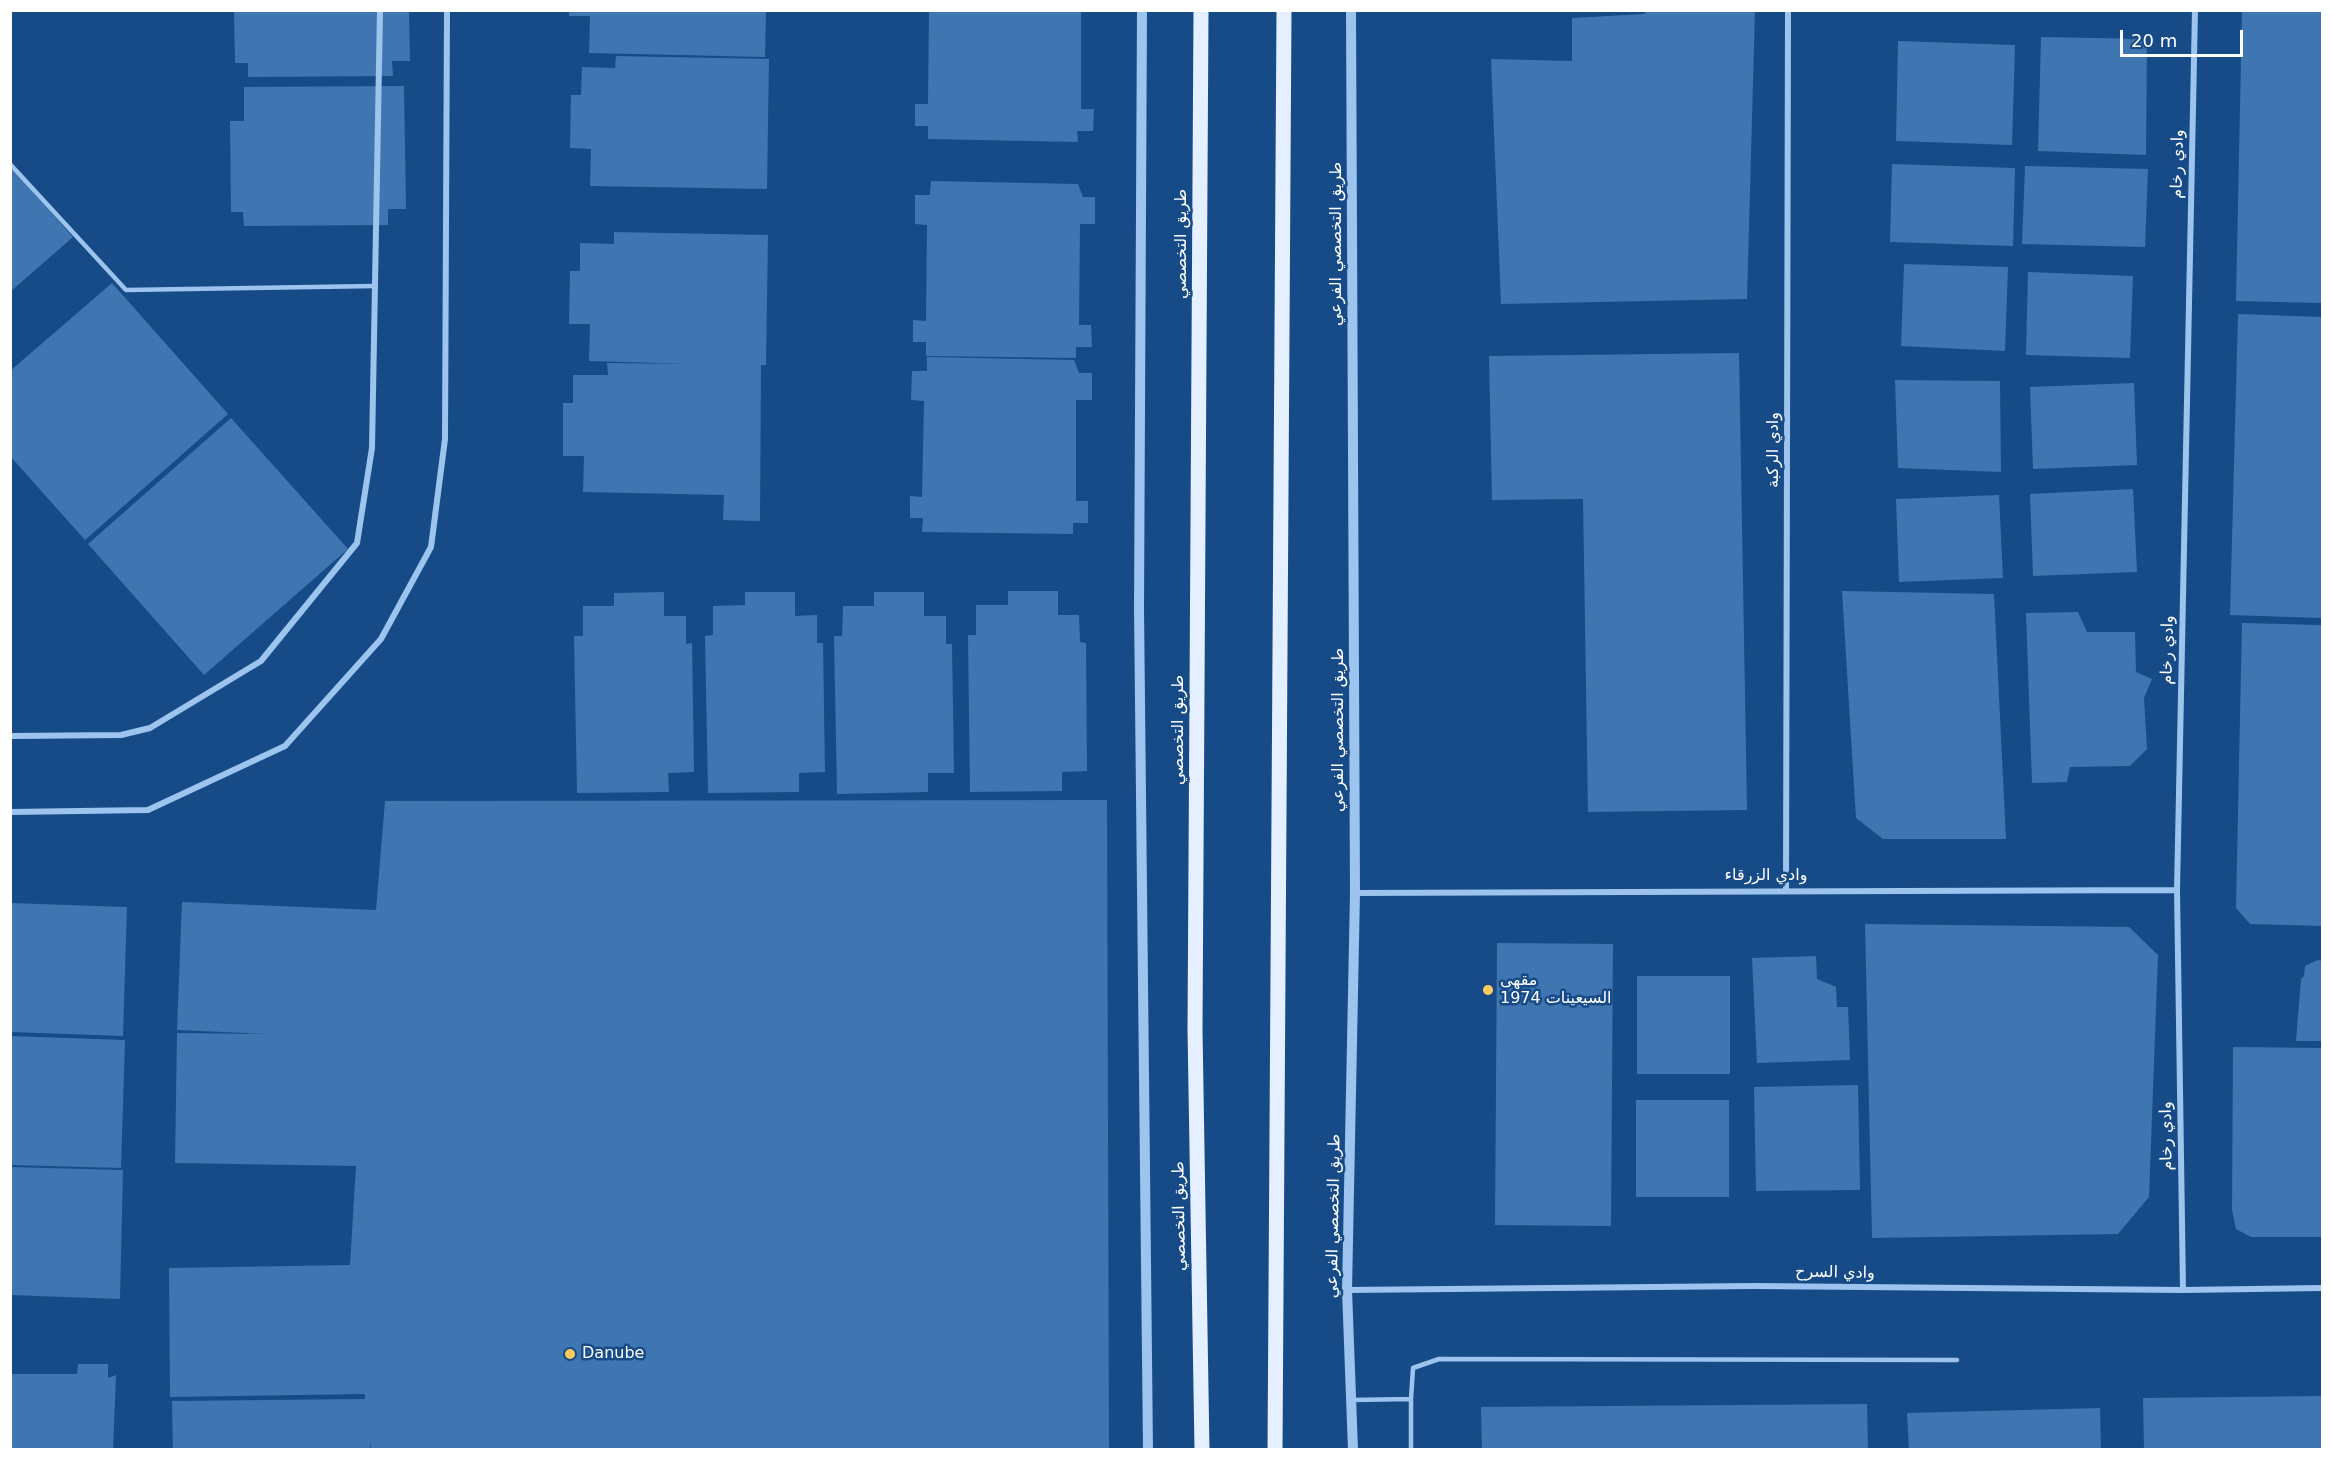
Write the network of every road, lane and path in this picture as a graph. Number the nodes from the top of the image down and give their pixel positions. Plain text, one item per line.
1 (380, 10) edge
2 (447, 10) edge
3 (1142, 10) edge
4 (1202, 10) edge
5 (1284, 10) edge
6 (1351, 10) edge
7 (1788, 10) edge
8 (2195, 10) edge
9 (10, 164) edge
10 (377, 286) junction
11 (10, 736) edge
12 (10, 812) edge
13 (1786, 889) junction
14 (2177, 890) junction
15 (1355, 892) junction
16 (2322, 1288) edge
17 (1347, 1290) junction
18 (2183, 1290) junction
19 (1957, 1360) dead end
20 (1411, 1399) junction
21 (1351, 1400) junction
22 (1148, 1449) edge
23 (1202, 1449) edge
24 (1275, 1449) edge
25 (1353, 1449) edge
26 (1412, 1449) edge

1 - 10 street
2 - 12 street
3 - 22 street
4 - 23 main road, طريق التخصصي
5 - 24 main road
6 - 15 street, طريق التخصصي الفرعي
7 - 13 street, وادي الركبة
8 - 14 street, وادي رخام
9 - 10 lane
10 - 11 street
13 - 14 street, وادي الزرقاء
13 - 15 street, وادي الزرقاء
14 - 18 street, وادي رخام
15 - 17 street, طريق التخصصي الفرعي
16 - 18 street, وادي السرح
17 - 18 street, وادي السرح
17 - 21 street, طريق التخصصي الفرعي
19 - 20 lane
20 - 21 lane
20 - 26 lane
21 - 25 street, طريق التخصصي الفرعي

